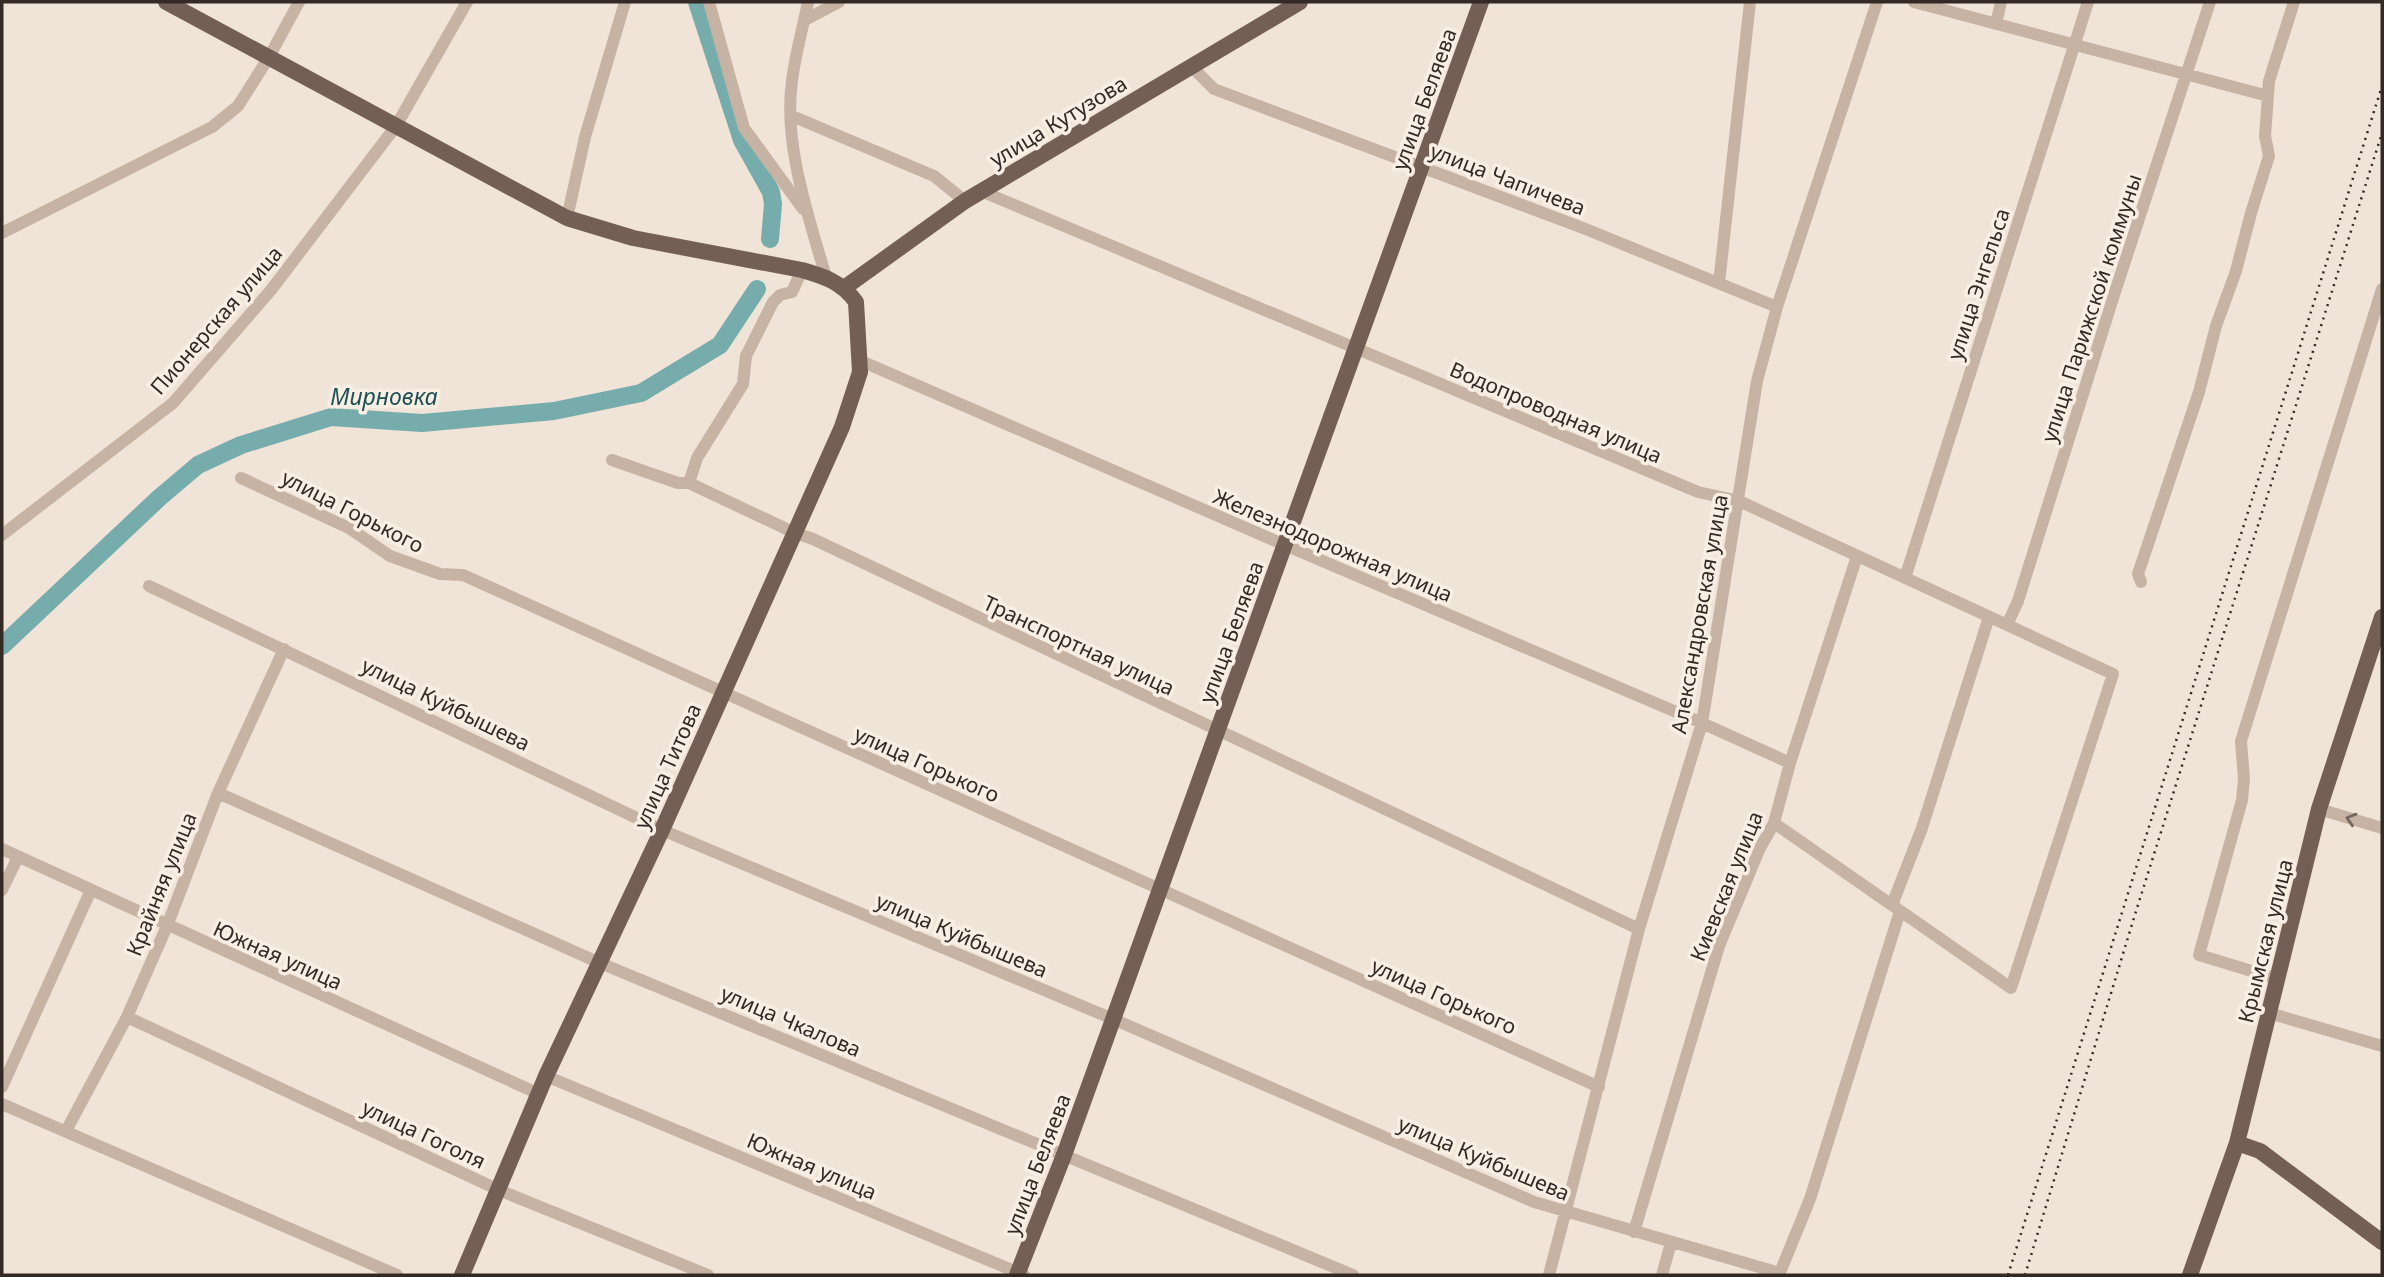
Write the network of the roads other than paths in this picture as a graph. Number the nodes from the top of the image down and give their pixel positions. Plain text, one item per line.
1 (166, 2) edge
2 (299, 2) edge
3 (467, 2) edge
4 (625, 2) edge
5 (709, 2) edge
6 (808, 2) edge
7 (839, 2) edge
8 (1300, 2) edge
9 (1481, 2) edge
10 (1750, 2) edge
11 (1877, 2) edge
12 (1914, 2) edge
13 (2001, 2) edge
14 (2088, 2) edge
15 (2210, 2) edge
16 (2294, 2) edge
17 (805, 20) junction
18 (1996, 24) junction
19 (2074, 45) junction
20 (269, 57) junction
21 (1191, 66) junction
22 (2187, 75) junction
23 (2268, 96) junction
24 (792, 116) junction
25 (396, 126) junction
26 (1422, 167) junction
27 (981, 191) junction
28 (965, 201) junction
29 (567, 218) junction
30 (810, 218) junction
31 (2, 233) edge
32 (802, 270) junction
33 (826, 277) junction
34 (1719, 283) junction
35 (844, 288) junction
36 (2382, 289) edge
37 (1777, 307) junction
38 (1356, 349) junction
39 (861, 361) junction
40 (612, 460) dead end
41 (241, 478) dead end
42 (689, 482) junction
43 (1739, 501) junction
44 (795, 533) junction
45 (2, 535) edge
46 (1285, 545) junction
47 (1857, 556) junction
48 (1905, 578) junction
49 (2141, 582) dead end
50 (149, 586) dead end
51 (1989, 617) junction
52 (2382, 617) edge
53 (2007, 625) junction
54 (284, 649) junction
55 (722, 694) junction
56 (1702, 723) junction
57 (1217, 732) junction
58 (1790, 763) junction
59 (218, 793) junction
60 (2319, 809) junction
61 (1774, 823) junction
62 (2382, 828) edge
63 (662, 830) junction
64 (2, 849) edge
65 (18, 857) junction
66 (2, 890) edge
67 (91, 890) junction
68 (1160, 890) junction
69 (1896, 908) junction
70 (167, 926) junction
71 (1639, 929) junction
72 (600, 963) junction
73 (2278, 979) junction
74 (2269, 1013) junction
75 (127, 1017) junction
76 (1113, 1019) junction
77 (2382, 1046) edge
78 (546, 1076) junction
79 (2, 1087) edge
80 (1599, 1087) junction
81 (539, 1094) junction
82 (2, 1104) edge
83 (66, 1131) junction
84 (2237, 1143) junction
85 (1064, 1155) junction
86 (499, 1190) junction
87 (1566, 1213) junction
88 (1634, 1232) junction
89 (2382, 1242) edge
90 (1671, 1243) junction
91 (1019, 1274) edge
92 (1779, 1274) edge
93 (397, 1275) edge
94 (462, 1275) edge
95 (708, 1275) edge
96 (1353, 1275) edge
97 (1549, 1275) edge
98 (1662, 1275) edge
99 (2190, 1275) edge

1 - 20 main road
2 - 20 street
3 - 25 street, Пионерская улица
4 - 29 street
5 - 30 street
6 - 17 street
7 - 17 street
8 - 21 main road, улица Кутузова
9 - 26 main road, улица Беляева
10 - 34 street
11 - 37 street, Александровская улица
12 - 18 street
13 - 18 street
14 - 19 street, улица Энгельса
15 - 22 street, улица Парижской коммуны
16 - 23 street
17 - 24 street
18 - 19 street
19 - 22 street
19 - 48 street, улица Энгельса
20 - 25 main road
20 - 31 street
21 - 26 street, улица Чапичева
21 - 27 main road, улица Кутузова
22 - 23 street
22 - 53 street, улица Парижской коммуны
23 - 49 street
24 - 28 street
24 - 30 street
25 - 29 main road
25 - 45 street, Пионерская улица
26 - 34 street, улица Чапичева
26 - 38 main road, улица Беляева
27 - 28 main road, улица Кутузова
27 - 38 street, Водопроводная улица
28 - 35 main road, улица Кутузова
29 - 32 main road
30 - 33 street
32 - 33 main road
32 - 42 street
33 - 35 main road
34 - 37 street, улица Чапичева
35 - 39 main road, улица Титова
36 - 73 street
37 - 43 street, Александровская улица
38 - 43 street, Водопроводная улица
38 - 46 main road, улица Беляева
39 - 44 main road, улица Титова
39 - 46 street, Железнодорожная улица
40 - 42 street, Транспортная улица
41 - 55 street, улица Горького
42 - 44 street, Транспортная улица
43 - 47 street, Водопроводная улица
43 - 56 street, Александровская улица
44 - 55 main road, улица Титова
44 - 57 street, Транспортная улица
46 - 56 street, Железнодорожная улица
46 - 57 main road, улица Беляева
47 - 48 street, Водопроводная улица
47 - 58 street, Киевская улица
48 - 51 street, Водопроводная улица
50 - 54 street, улица Куйбышева
51 - 53 street, Водопроводная улица
51 - 69 street
52 - 60 main road, Крымская улица
53 - 69 street, Водопроводная улица
54 - 59 street, Крайняя улица
54 - 63 street, улица Куйбышева
55 - 63 main road, улица Титова
55 - 68 street, улица Горького
56 - 58 street, Железнодорожная улица
56 - 71 street, Александровская улица
57 - 68 main road, улица Беляева
57 - 71 street, Транспортная улица
58 - 61 street, Киевская улица
59 - 70 street, Крайняя улица
59 - 72 street, улица Чкалова
62 -> 60 street
60 - 73 main road, Крымская улица
61 - 69 street
61 - 88 street, Киевская улица
63 - 72 main road, улица Титова
63 - 76 street, улица Куйбышева
64 - 65 street, Южная улица
65 - 66 street
65 - 67 street, Южная улица
67 - 70 street, Южная улица
67 - 79 street
68 - 76 main road, улица Беляева
68 - 80 street, улица Горького
69 - 92 street
70 - 75 street, Крайняя улица
70 - 81 street, Южная улица
71 - 80 street, Александровская улица
72 - 78 main road, улица Титова
72 - 85 street, улица Чкалова
73 - 74 main road, Крымская улица
74 - 77 street
74 - 84 main road, Крымская улица
75 - 83 street, Крайняя улица
75 - 86 street, улица Гоголя
76 - 85 main road, улица Беляева
76 - 87 street, улица Куйбышева
78 - 81 main road, улица Титова
78 - 91 street, Южная улица
80 - 87 street, Александровская улица
81 - 86 main road, улица Титова
82 - 83 street
83 - 93 street
84 - 89 main road
84 - 99 main road, Крымская улица
85 - 91 main road, улица Беляева
85 - 96 street, улица Чкалова
86 - 94 main road, улица Титова
86 - 95 street, улица Гоголя
87 - 88 street, улица Куйбышева
87 - 97 street, Александровская улица
88 - 90 street, улица Куйбышева
90 - 92 street, улица Куйбышева
90 - 98 street

